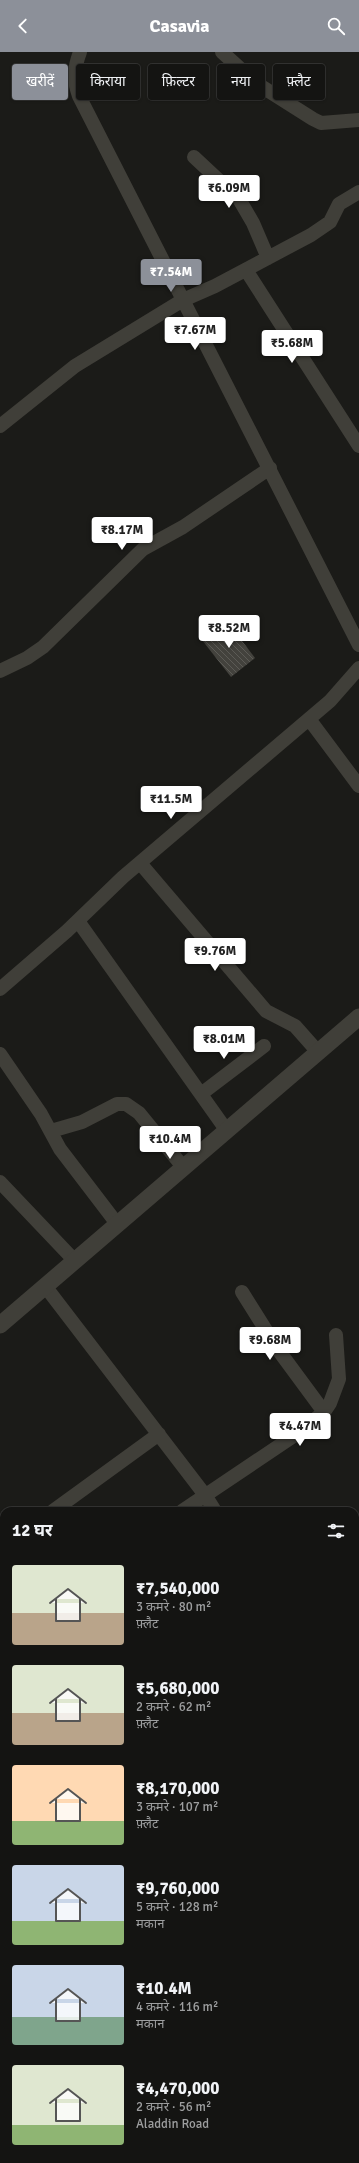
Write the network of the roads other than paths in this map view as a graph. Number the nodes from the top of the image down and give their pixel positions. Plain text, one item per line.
1 (80, 52) edge
2 (222, 52) edge
3 (359, 120) edge
4 (194, 157) dead end
5 (359, 192) edge
6 (268, 258) junction
7 (246, 270) junction
8 (183, 300) junction
9 (0, 426) edge
10 (359, 446) edge
11 (270, 468) junction
12 (359, 645) edge
13 (359, 668) edge
14 (0, 670) edge
15 (309, 719) junction
16 (359, 786) edge
17 (140, 863) junction
18 (78, 921) junction
19 (0, 989) edge
20 (358, 1021) edge
21 (264, 1046) dead end
22 (318, 1052) junction
23 (0, 1054) edge
24 (201, 1094) junction
25 (51, 1131) junction
26 (227, 1131) junction
27 (184, 1168) junction
28 (0, 1182) edge
29 (118, 1225) junction
30 (75, 1261) junction
31 (45, 1286) junction
32 (242, 1292) dead end
33 (0, 1325) edge
34 (336, 1335) dead end
35 (324, 1412) junction
36 (158, 1434) junction
37 (205, 1495) junction
38 (58, 1507) edge
39 (188, 1507) edge
40 (212, 1507) edge

1 - 8 street
2 - 3 street
4 - 6 street
5 - 6 street
6 - 7 street
7 - 8 street
7 - 10 street
8 - 9 street
8 - 11 street
11 - 12 street
11 - 14 street
13 - 15 street
15 - 16 street
15 - 17 street
17 - 18 street
17 - 22 street
18 - 19 street
18 - 24 street
20 - 22 street
21 - 24 street
22 - 26 street
23 - 25 street
24 - 26 street
25 - 27 street
25 - 29 street
26 - 27 street
27 - 29 street
28 - 30 street
29 - 30 street
30 - 31 street
31 - 33 street
31 - 36 street
32 - 35 street
34 - 35 street
35 - 37 street
36 - 37 street
36 - 38 street
37 - 39 street
37 - 40 street

